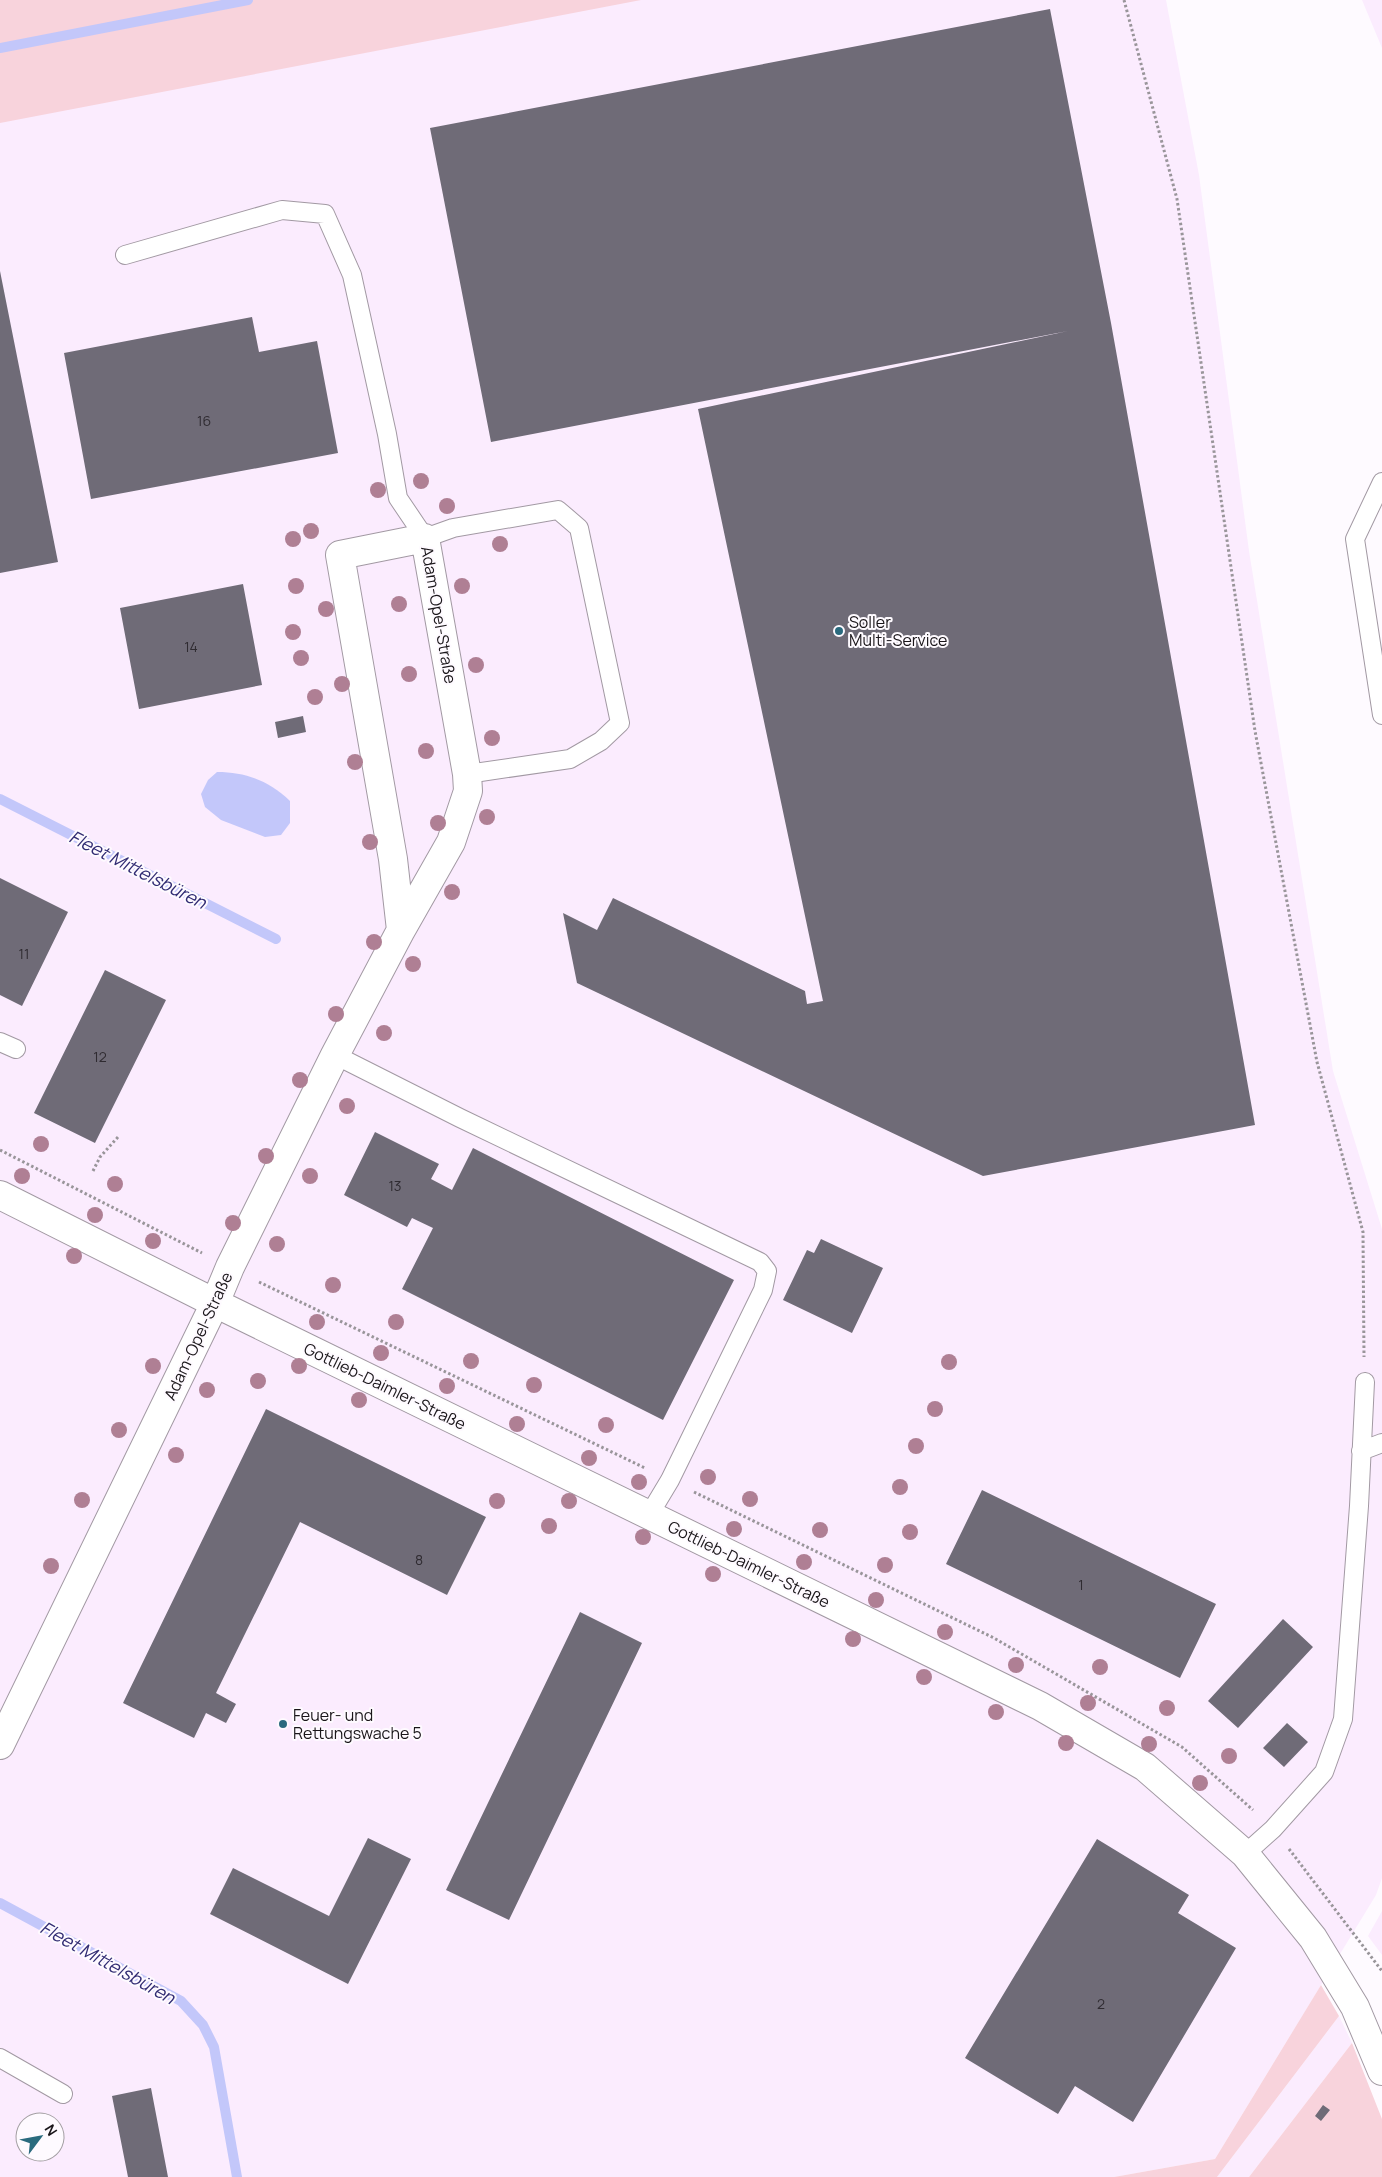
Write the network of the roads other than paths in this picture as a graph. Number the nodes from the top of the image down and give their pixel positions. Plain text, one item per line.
1 (125, 255) dead end
2 (1382, 482) edge
3 (425, 538) junction
4 (1382, 716) edge
5 (467, 774) junction
6 (401, 930) junction
7 (335, 1055) junction
8 (0, 1195) edge
9 (215, 1304) junction
10 (1365, 1382) road end
11 (1382, 1443) edge
12 (1361, 1451) junction
13 (649, 1515) junction
14 (0, 1746) edge
15 (1245, 1854) junction
16 (0, 2058) edge
17 (1382, 2071) edge
18 (63, 2094) dead end

1 - 3 lane
2 - 4 lane
3 - 5 street, Adam-Opel-Straße
3 - 5 lane
3 - 6 street, Adam-Opel-Straße
5 - 6 street, Adam-Opel-Straße
6 - 7 street, Adam-Opel-Straße
7 - 9 street, Adam-Opel-Straße
7 - 13 lane
8 - 9 street, Gottlieb-Daimler-Straße
9 - 13 street, Gottlieb-Daimler-Straße
9 - 14 street, Adam-Opel-Straße
10 - 12 lane
11 - 12 lane
12 - 15 lane
13 - 15 street, Gottlieb-Daimler-Straße
15 - 17 street, Gottlieb-Daimler-Straße
16 - 18 lane

